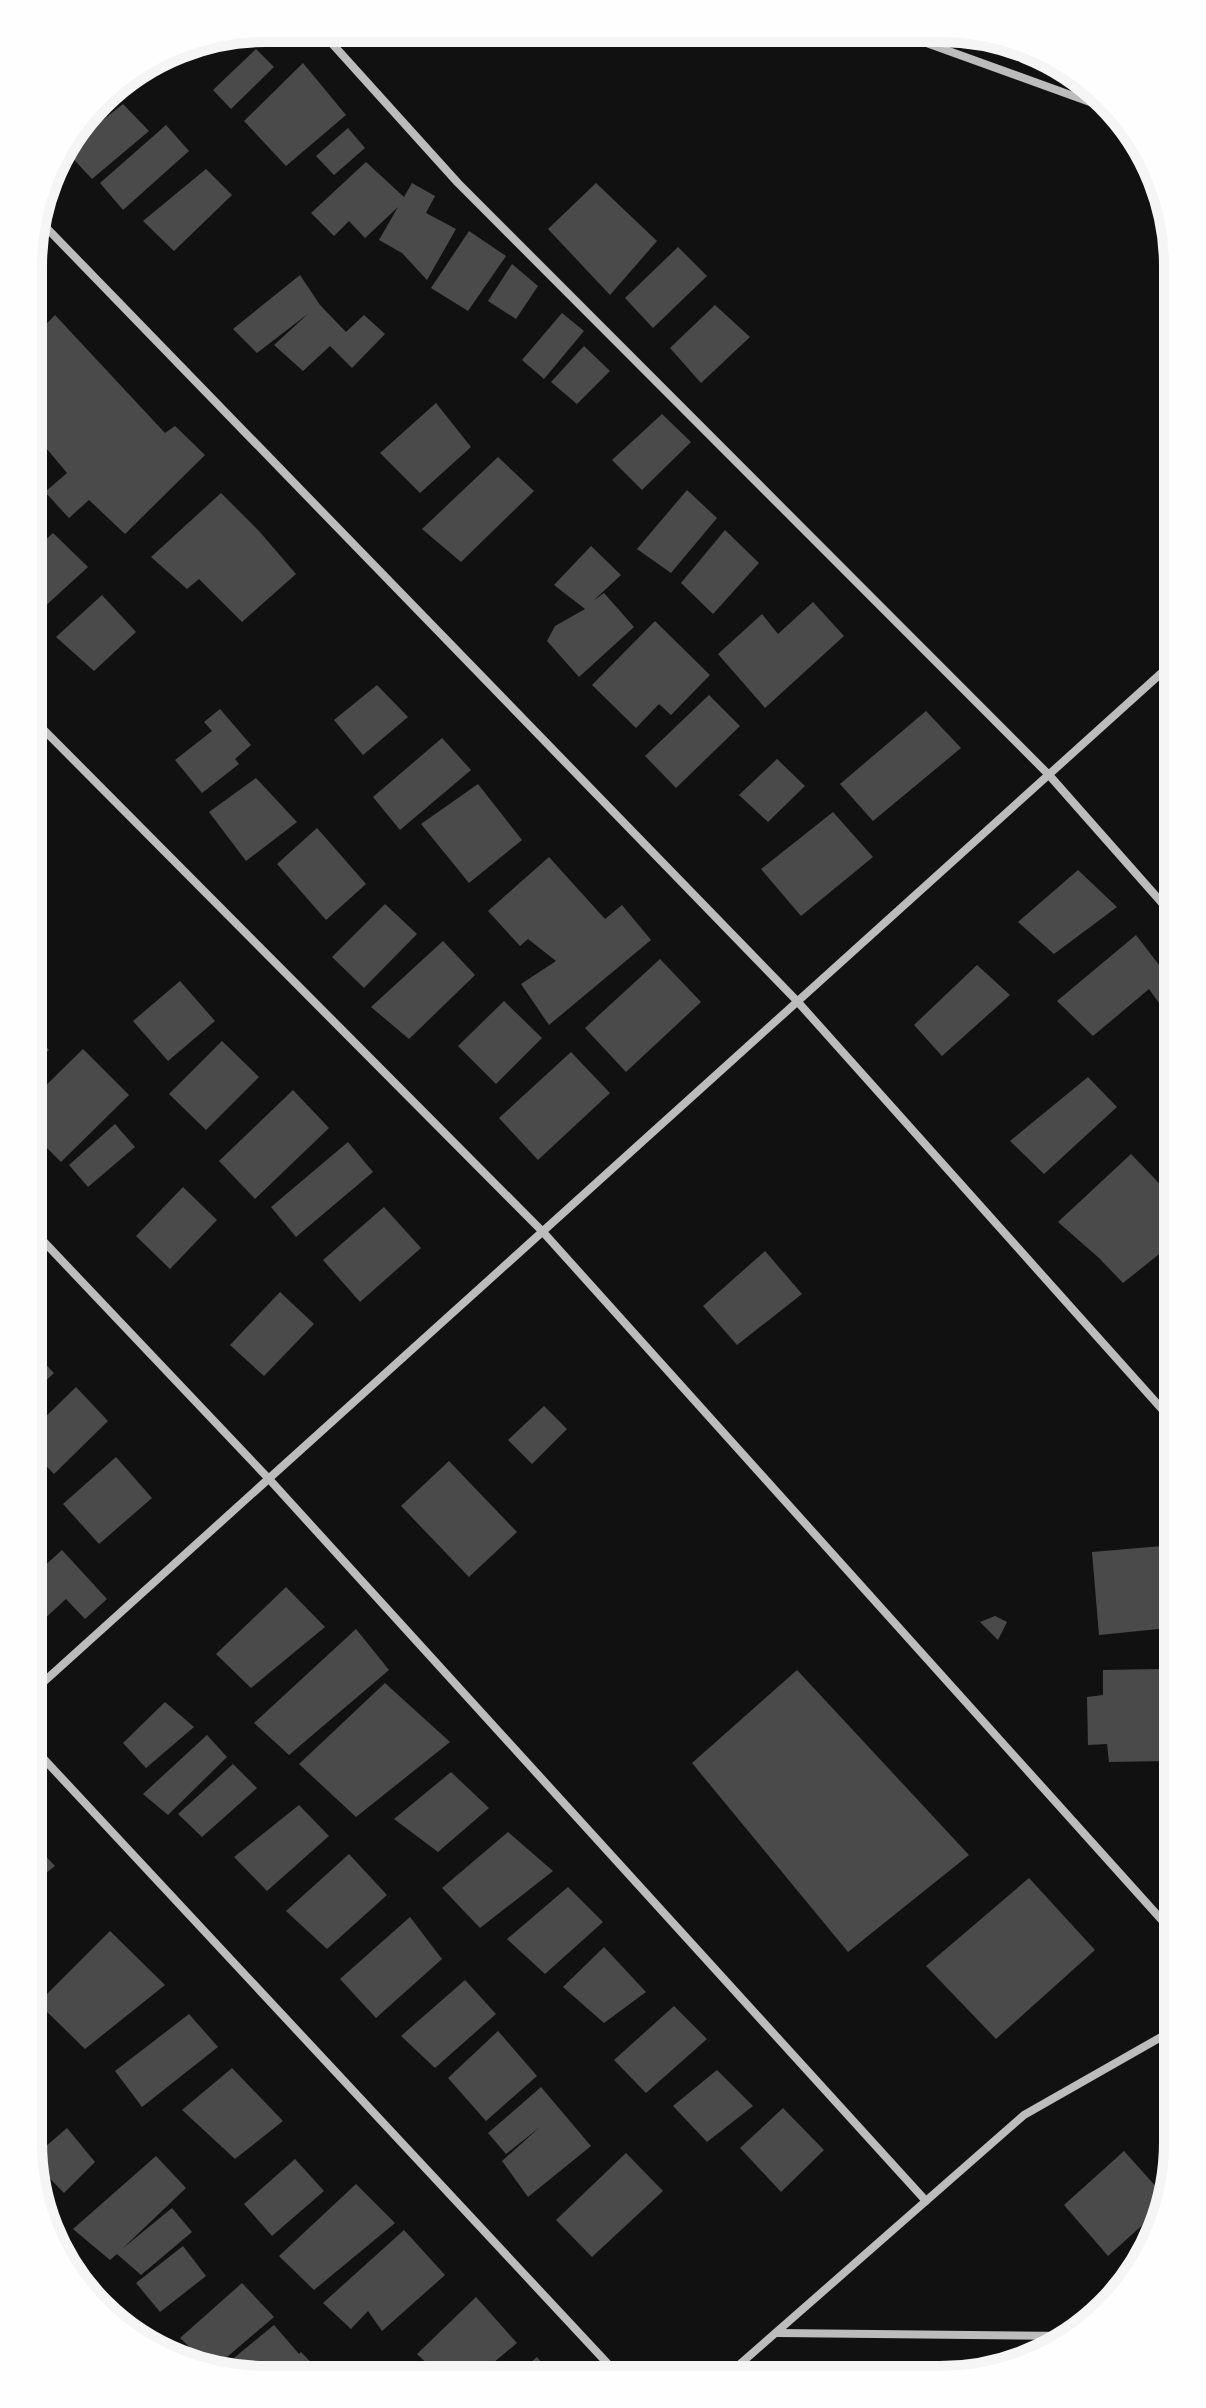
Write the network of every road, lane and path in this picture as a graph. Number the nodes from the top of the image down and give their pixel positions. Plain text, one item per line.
1 (331, 42) edge
2 (924, 42) edge
3 (1093, 103) edge
4 (45, 227) edge
5 (1164, 671) edge
6 (42, 728) edge
7 (1049, 775) junction
8 (1164, 905) edge
9 (797, 1001) junction
10 (543, 1232) junction
11 (42, 1240) edge
12 (1164, 1411) edge
13 (269, 1479) junction
14 (42, 1683) edge
15 (42, 1757) edge
16 (1164, 1922) edge
17 (1164, 2035) edge
18 (926, 2201) junction
19 (776, 2333) junction
20 (1051, 2336) edge
21 (610, 2366) edge
22 (738, 2366) edge

1 - 7 street
2 - 3 street
4 - 9 street
5 - 7 street
6 - 10 street
7 - 8 street
7 - 9 street
9 - 10 street
9 - 12 street
10 - 13 street
10 - 16 street
11 - 13 street
13 - 14 street
13 - 18 street
15 - 21 street
17 - 18 street
18 - 19 street
19 - 20 street
19 - 22 street

